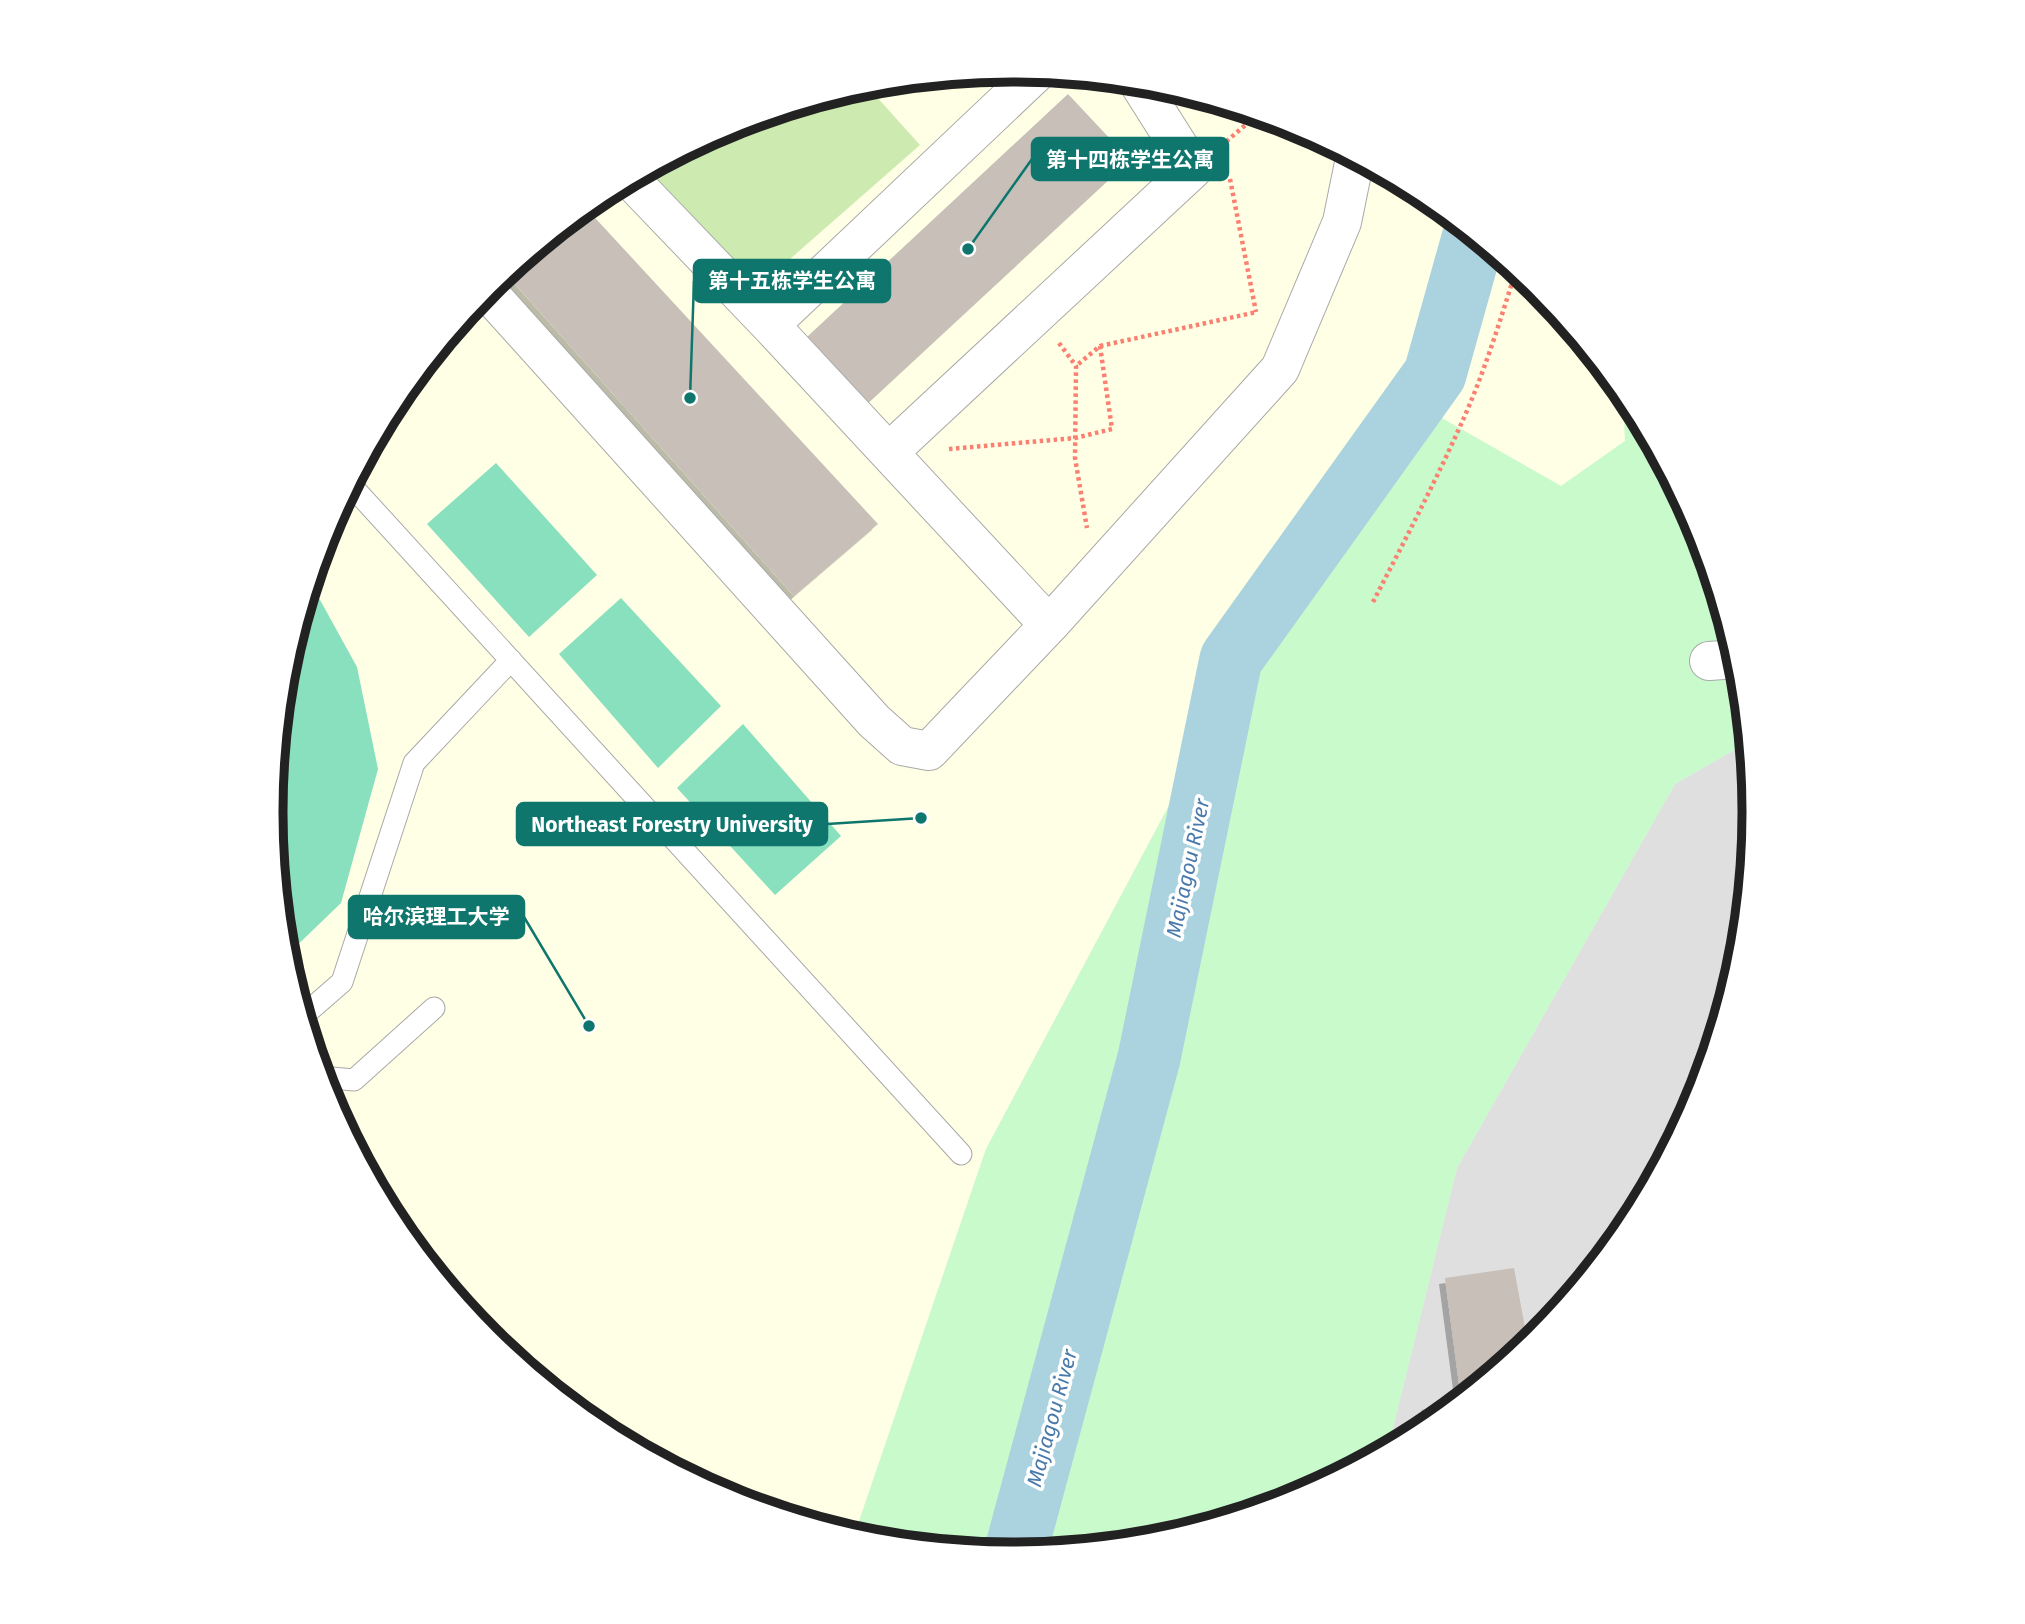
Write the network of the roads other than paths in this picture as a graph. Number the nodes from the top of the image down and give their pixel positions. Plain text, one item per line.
1 (1026, 83) edge
2 (1146, 94) edge
3 (1353, 167) edge
4 (637, 187) edge
5 (494, 299) edge
6 (771, 325) junction
7 (889, 452) junction
8 (357, 492) edge
9 (1048, 625) junction
10 (511, 660) junction
11 (434, 1008) dead end
12 (310, 1010) edge
13 (333, 1078) edge
14 (961, 1154) dead end

1 - 6 street
2 - 7 street
3 - 9 street
4 - 6 street
5 - 9 street
6 - 7 street
7 - 9 street
8 - 10 lane
10 - 12 lane
10 - 14 lane
11 - 13 lane

